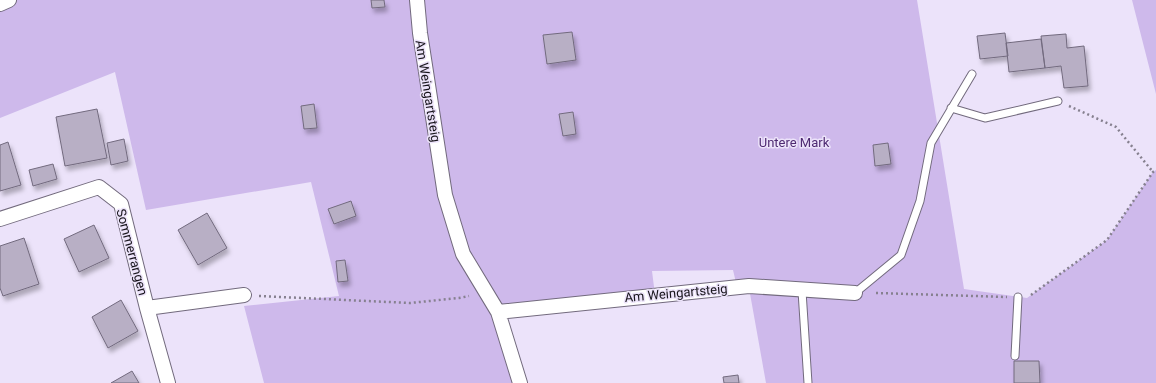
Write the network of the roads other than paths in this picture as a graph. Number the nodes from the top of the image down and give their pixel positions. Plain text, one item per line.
1 (9, 0) edge
2 (416, 0) edge
3 (0, 4) edge
4 (972, 74) dead end
5 (1058, 101) road end
6 (951, 108) junction
7 (0, 219) edge
8 (802, 291) junction
9 (855, 293) joint
10 (244, 296) road end
11 (1018, 297) road end
12 (147, 308) junction
13 (498, 312) junction
14 (1015, 356) dead end
15 (168, 383) edge
16 (520, 383) edge
17 (808, 383) edge

1 - 3 street
2 - 13 street, Am Weingartsteig
4 - 6 lane
5 - 6 lane
6 - 9 lane
7 - 12 street, Sommerrangen
8 - 9 street, Am Weingartsteig
8 - 13 street, Am Weingartsteig
8 - 17 lane
10 - 12 street, Sommerrangen
11 - 14 lane
12 - 15 street
13 - 16 street, Am Weingartsteig

